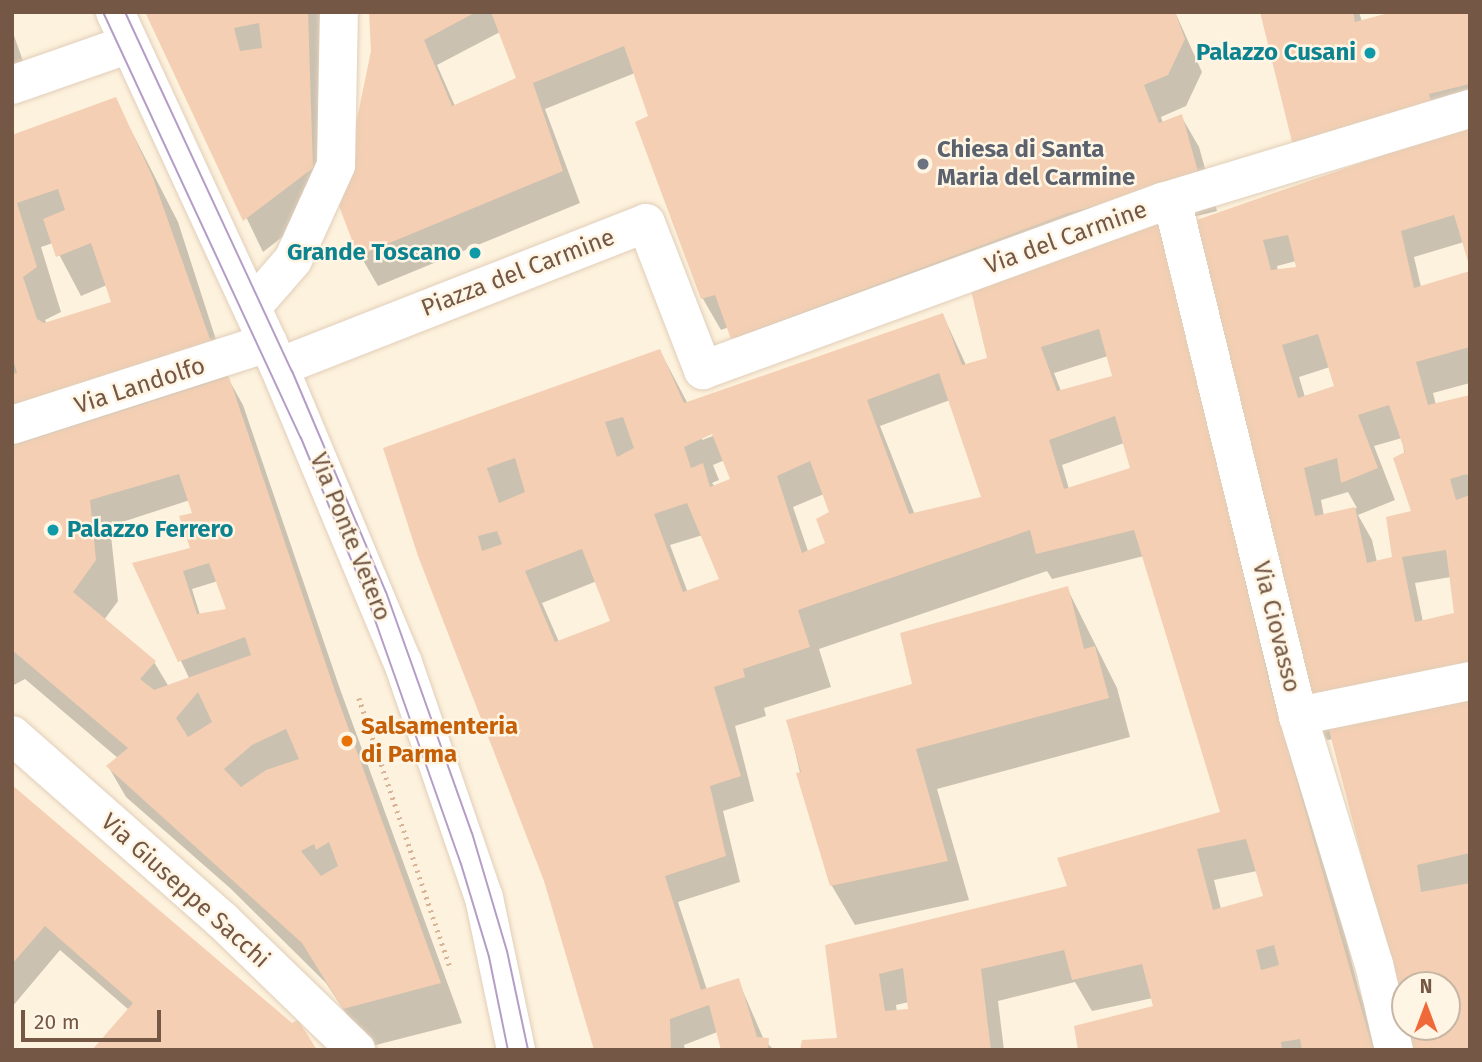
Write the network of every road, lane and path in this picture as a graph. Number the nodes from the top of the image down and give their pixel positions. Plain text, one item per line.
1 (339, 12) edge
2 (122, 28) edge
3 (12, 85) edge
4 (1470, 109) edge
5 (1172, 200) junction
6 (252, 307) junction
7 (690, 334) joint
8 (273, 355) junction
9 (12, 425) edge
10 (1470, 681) edge
11 (359, 698) dead end
12 (1298, 716) junction
13 (12, 735) edge
14 (453, 974) dead end
15 (356, 1050) edge
16 (516, 1050) edge
17 (1394, 1050) edge

1 - 6 street
2 - 3 street
2 - 6 street, Via Ponte Vetero
4 - 5 street, Via del Carmine
5 - 7 street, Via del Carmine
5 - 12 street, Via Ciovasso
6 - 8 street, Via Ponte Vetero
7 - 8 street, Piazza del Carmine
8 - 9 street, Via Landolfo
8 - 16 street, Via Ponte Vetero
10 - 12 street
11 - 14 path
12 - 17 street, Via Ciovasso
13 - 15 street, Via Giuseppe Sacchi

